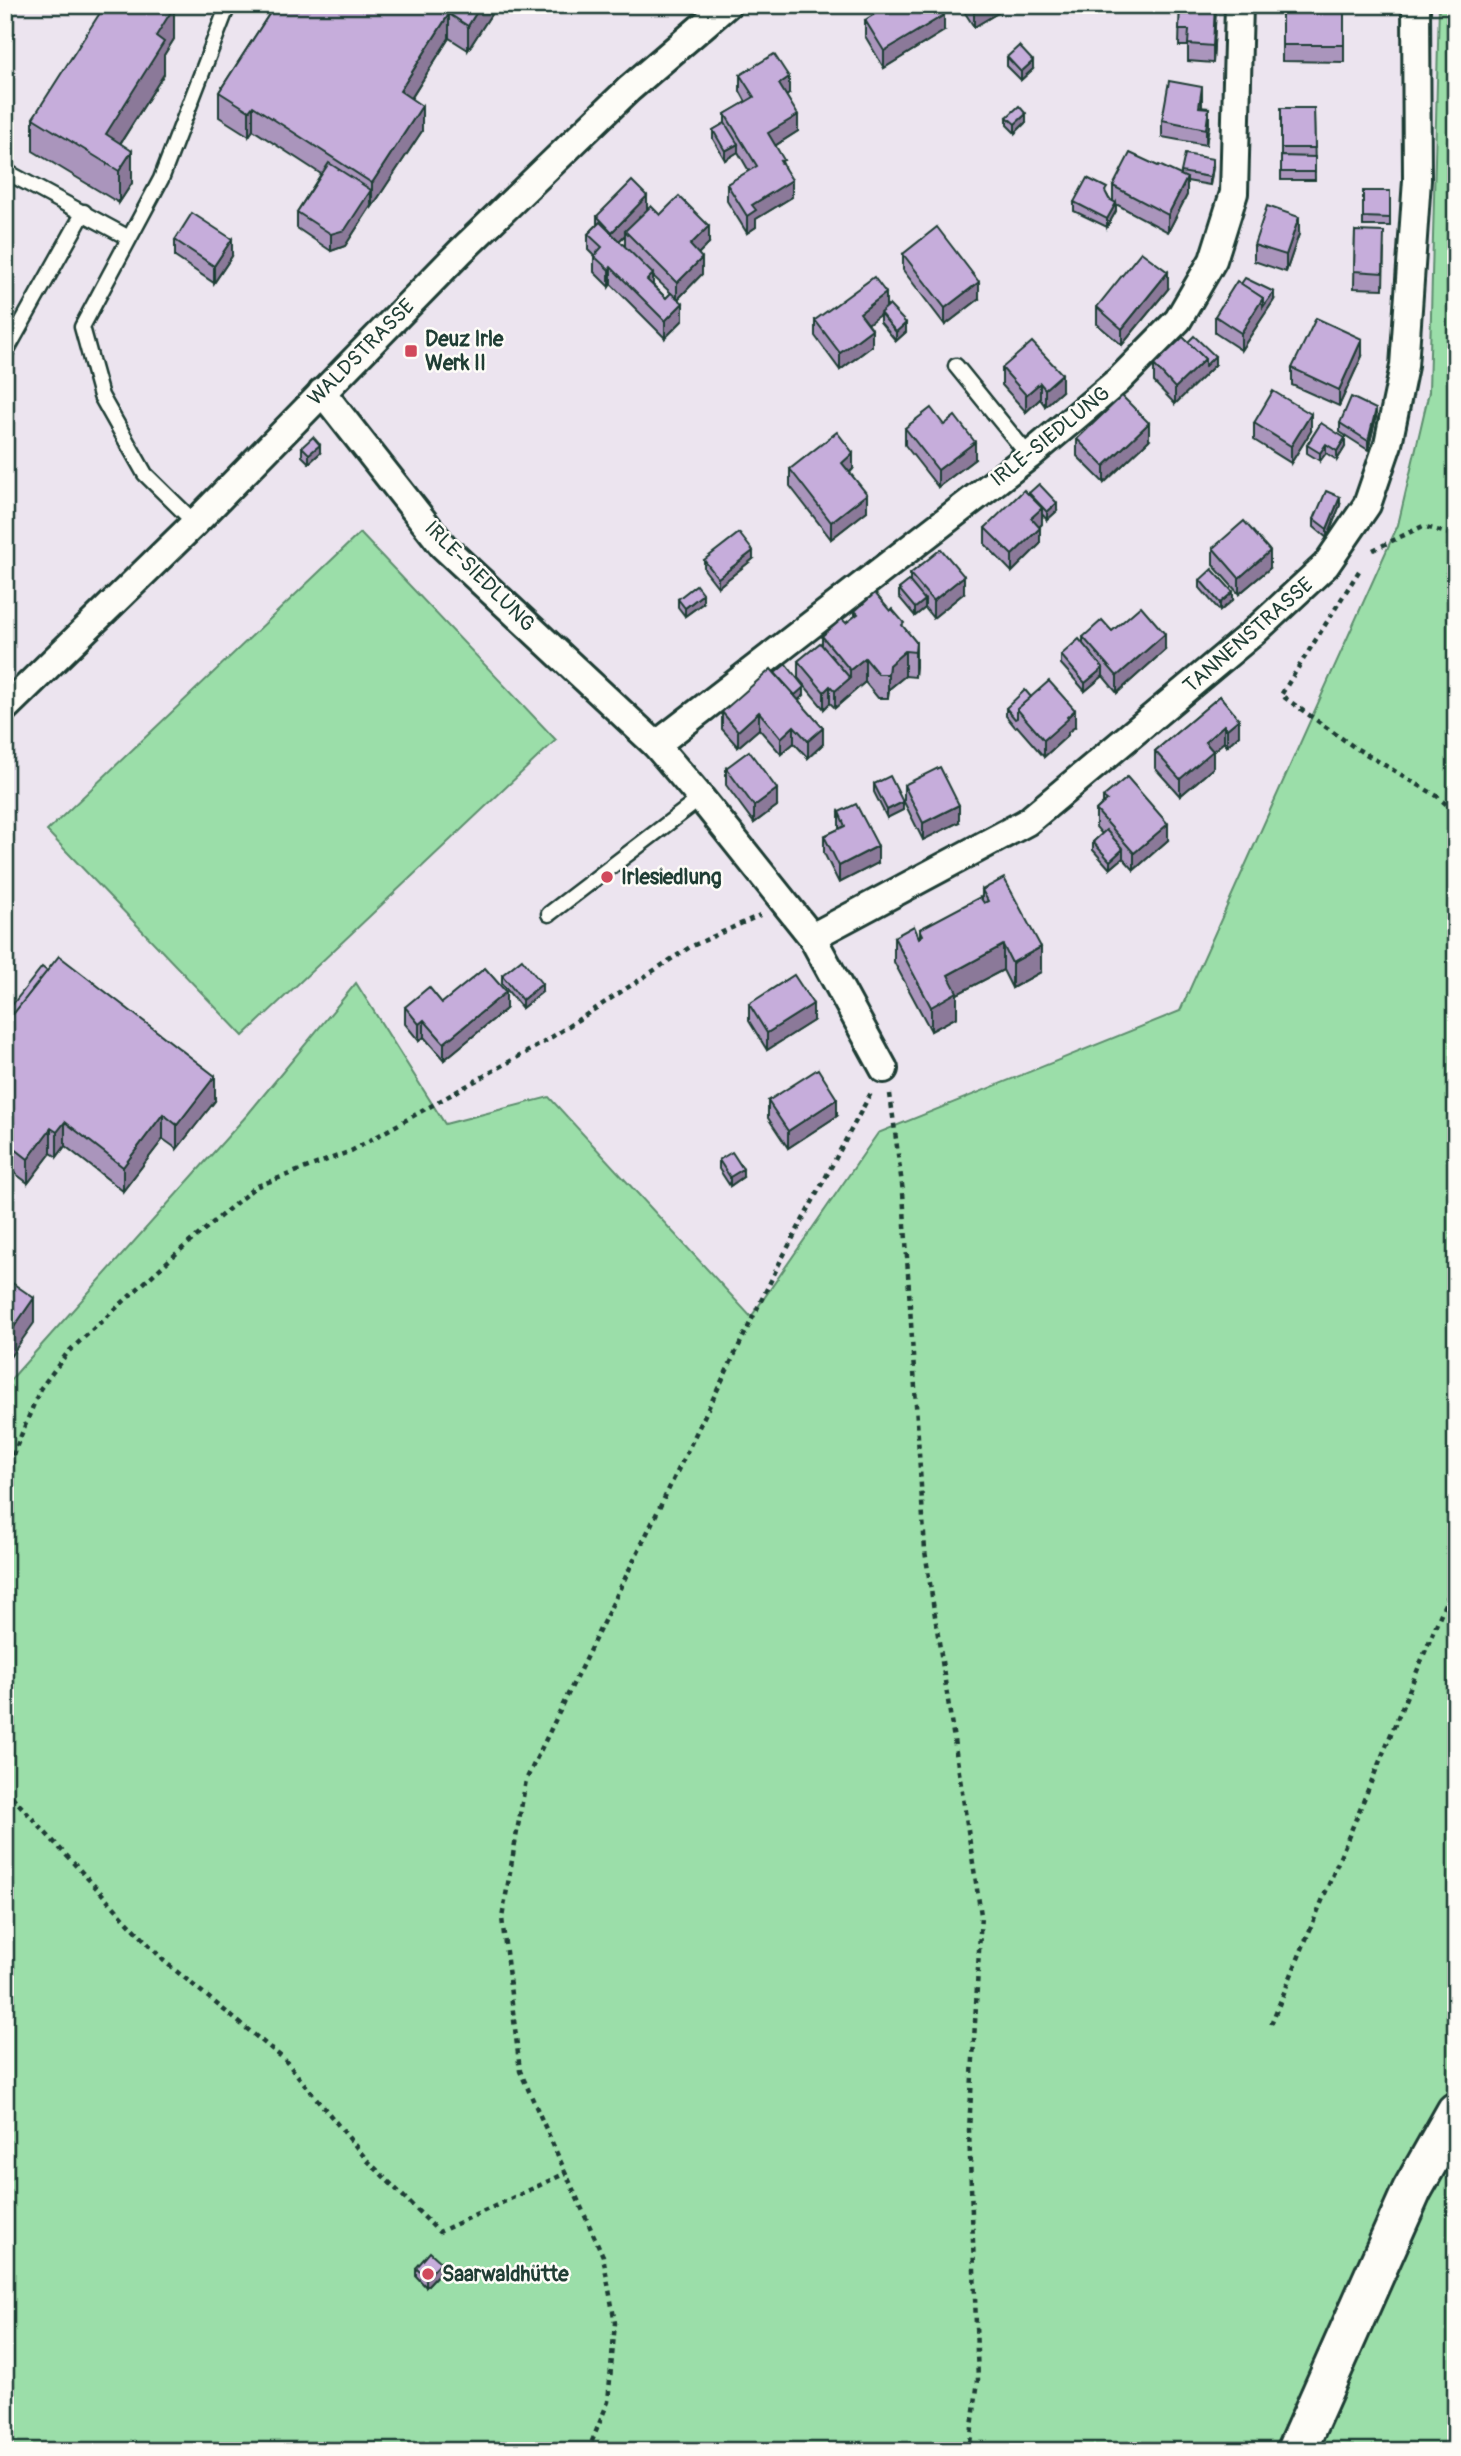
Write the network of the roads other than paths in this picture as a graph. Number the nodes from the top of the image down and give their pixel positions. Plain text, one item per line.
1 (228, 5) edge
2 (727, 5) edge
3 (1238, 5) edge
4 (1416, 5) edge
5 (5, 171) edge
6 (84, 212) junction
7 (129, 238) junction
8 (5, 353) edge
9 (956, 366) dead end
10 (322, 392) junction
11 (1029, 456) junction
12 (195, 523) junction
13 (5, 708) edge
14 (656, 745) junction
15 (701, 798) junction
16 (549, 914) dead end
17 (812, 937) junction
18 (884, 1069) road end
19 (1456, 2112) edge
20 (1296, 2451) edge

1 - 7 lane
2 - 10 street, WALDSTRASSE
3 - 11 street, IRLE-SIEDLUNG
4 - 17 street, TANNENSTRASSE
5 - 6 lane
6 - 7 lane
6 - 8 lane
7 - 12 lane
9 - 11 lane
10 - 12 street, WALDSTRASSE
10 - 14 street, IRLE-SIEDLUNG
11 - 14 street, IRLE-SIEDLUNG
12 - 13 street, WALDSTRASSE
14 - 15 street, IRLE-SIEDLUNG
15 - 16 lane
15 - 17 street, IRLE-SIEDLUNG
17 - 18 street
19 - 20 main road

